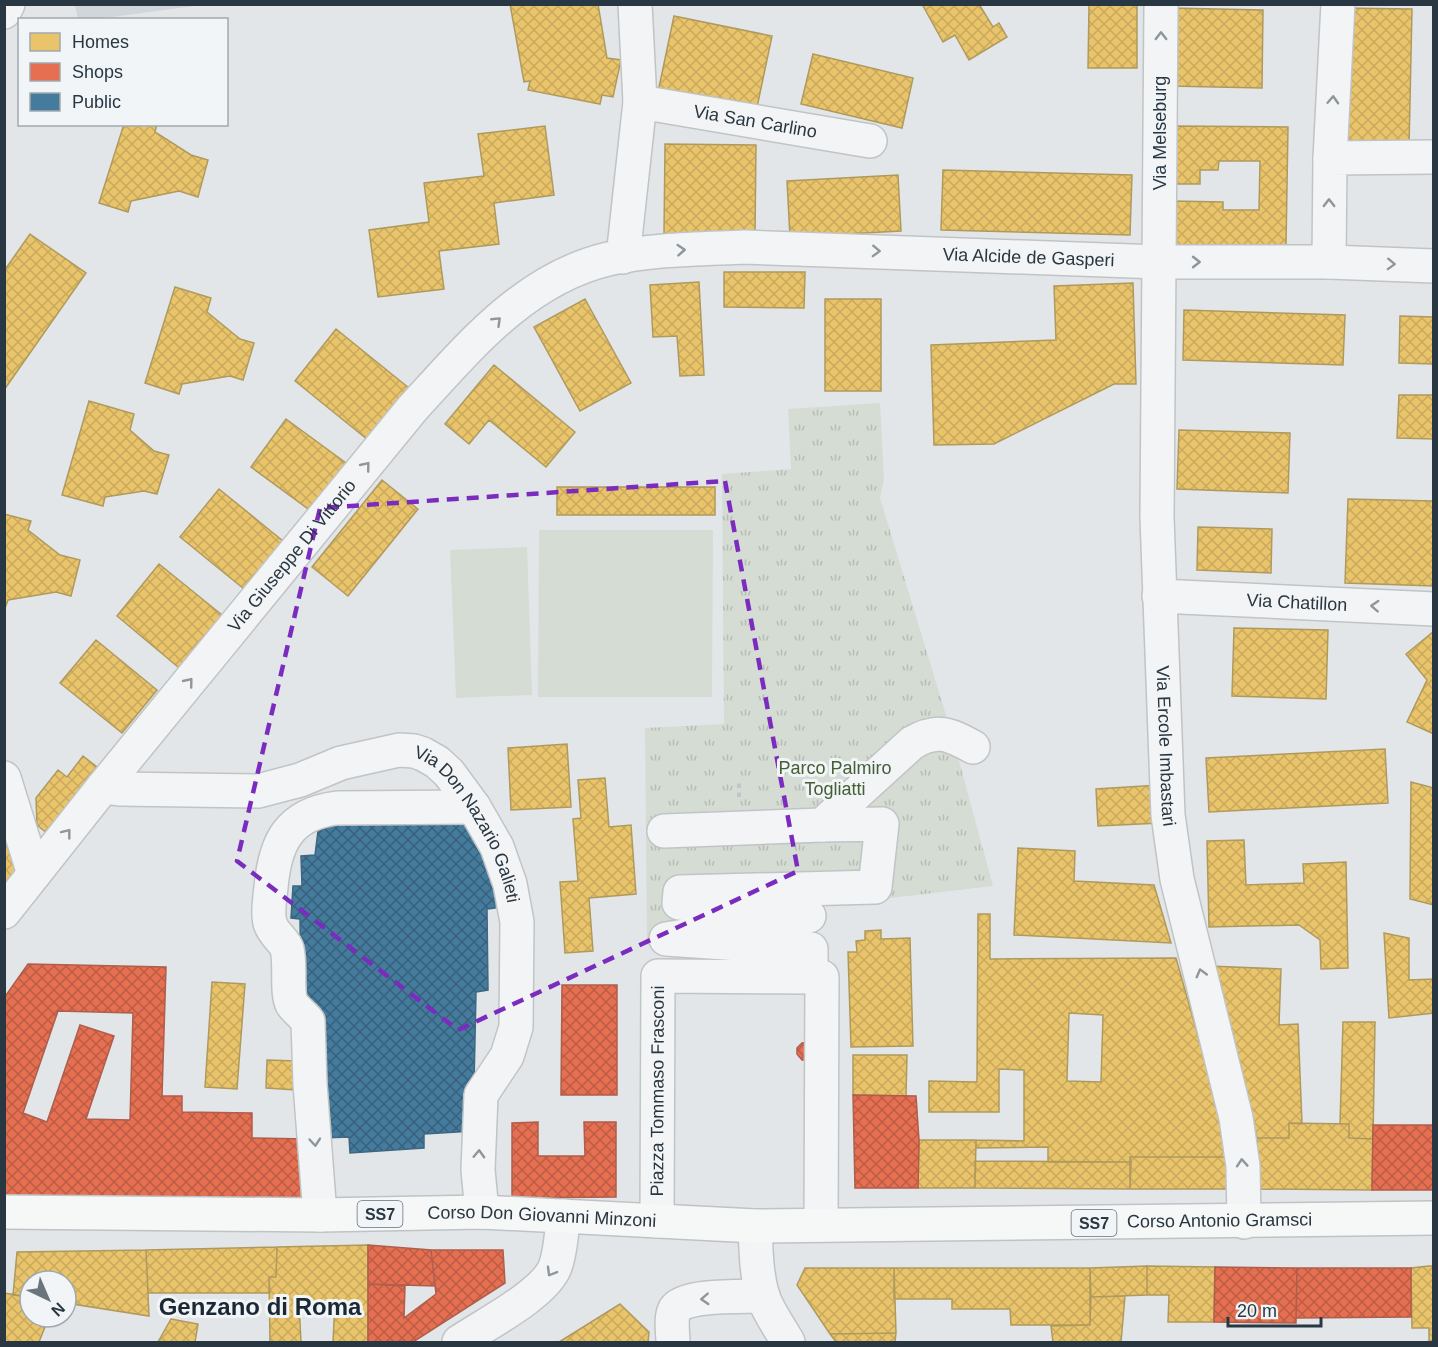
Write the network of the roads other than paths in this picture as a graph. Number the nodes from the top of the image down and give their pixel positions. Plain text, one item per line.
1 (8, 4) edge
2 (635, 4) edge
3 (1161, 4) edge
4 (1338, 4) edge
5 (4, 12) edge
6 (640, 102) junction
7 (870, 141) dead end
8 (1434, 157) edge
9 (1330, 158) junction
10 (623, 257) junction
11 (1329, 261) junction
12 (1159, 262) junction
13 (1434, 266) edge
14 (1159, 596) junction
15 (1434, 609) edge
16 (973, 747) dead end
17 (4, 778) edge
18 (103, 787) junction
19 (474, 807) junction
20 (822, 825) junction
21 (664, 831) dead end
22 (34, 874) junction
23 (4, 912) edge
24 (811, 977) junction
25 (4, 1212) edge
26 (482, 1212) junction
27 (320, 1215) junction
28 (564, 1216) junction
29 (1434, 1218) edge
30 (657, 1221) junction
31 (1244, 1222) junction
32 (821, 1225) junction
33 (755, 1226) junction
34 (763, 1296) junction
35 (459, 1342) edge
36 (673, 1342) edge
37 (788, 1342) edge

1 - 5 street
2 - 6 street
12 -> 3 street, Via Melseburg
9 -> 4 street
6 - 7 street, Via San Carlino
6 - 10 street
8 - 9 street
11 -> 9 street
10 -> 12 street, Via Alcide de Gasperi
18 -> 10 street, Via Giuseppe Di Vittorio
12 -> 11 street, Via Alcide de Gasperi
11 -> 13 street, Via Alcide de Gasperi
12 - 14 street, Via Ercole Imbastari
15 -> 14 street, Via Chatillon
31 -> 14 street, Via Ercole Imbastari
16 - 20 street
17 - 22 street
18 - 19 street, Via Don Nazario Galieti
22 -> 18 street, Via Giuseppe Di Vittorio
26 -> 19 street, Via Don Nazario Galieti
19 -> 27 street
20 - 21 street
20 - 24 street
22 - 23 street, Via Giuseppe Di Vittorio
24 - 30 street, Piazza Tommaso Frasconi
24 - 32 street
25 - 27 main road, Corso Don Giovanni Minzoni / SS7
26 - 27 main road, Corso Don Giovanni Minzoni / SS7
26 - 28 main road, Corso Don Giovanni Minzoni / SS7
28 - 30 main road, Corso Don Giovanni Minzoni / SS7
28 -> 35 street
29 - 31 main road, Corso Antonio Gramsci / SS7
30 - 33 main road, Corso Don Giovanni Minzoni / SS7
31 - 32 main road, Corso Antonio Gramsci / SS7
32 - 33 main road, Corso Antonio Gramsci / SS7
33 - 34 street
34 -> 36 street
34 - 37 street

